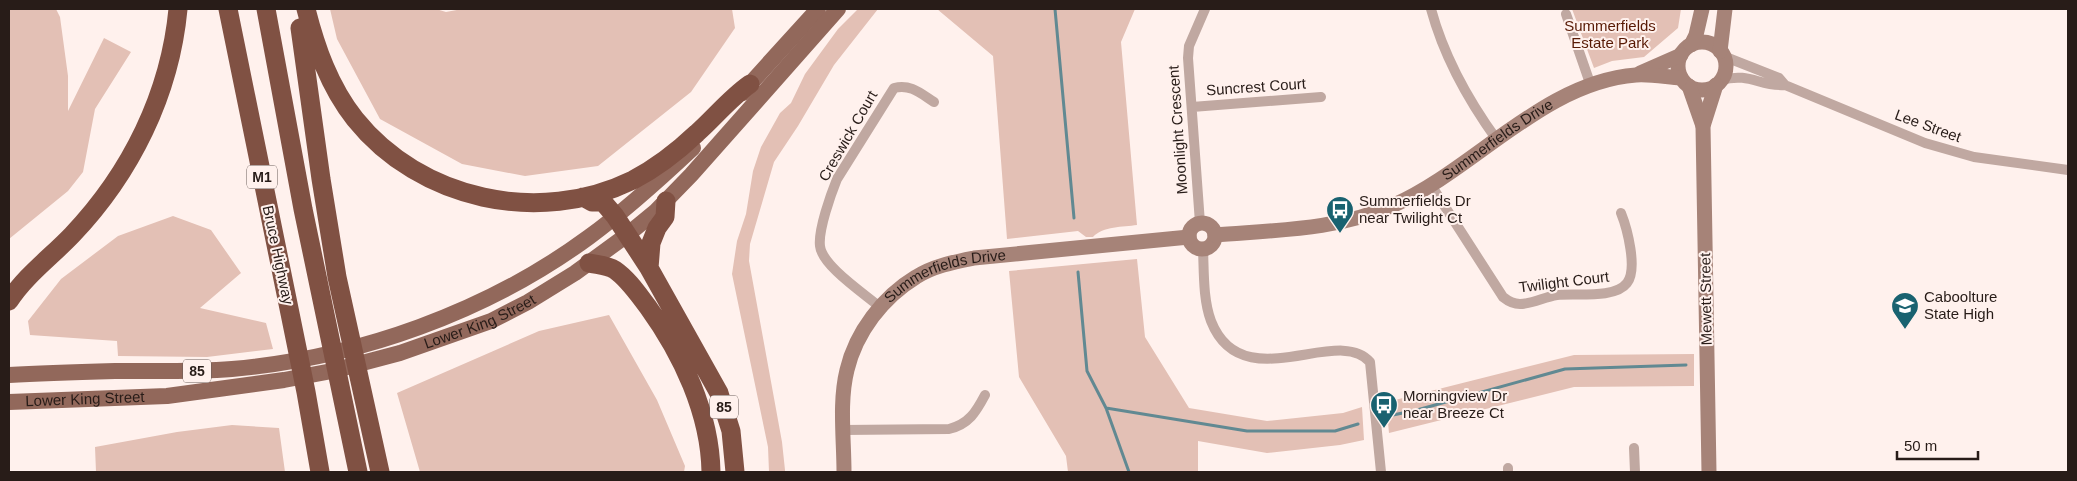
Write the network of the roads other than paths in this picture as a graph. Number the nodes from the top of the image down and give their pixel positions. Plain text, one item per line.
1 (178, 9) edge
2 (228, 9) edge
3 (266, 9) edge
4 (297, 9) edge
5 (306, 9) edge
6 (818, 9) edge
7 (838, 9) edge
8 (1205, 9) edge
9 (1431, 9) edge
10 (1702, 9) edge
11 (1725, 9) edge
12 (1566, 14) dead end
13 (1686, 50) junction
14 (1721, 53) junction
15 (1637, 75) junction
16 (1685, 82) junction
17 (1718, 83) junction
18 (750, 84) junction
19 (1785, 85) junction
20 (1591, 86) junction
21 (1322, 97) dead end
22 (934, 102) dead end
23 (1192, 107) junction
24 (1703, 126) junction
25 (1497, 140) junction
26 (2068, 170) edge
27 (1430, 186) junction
28 (582, 197) junction
29 (666, 201) junction
30 (1621, 212) dead end
31 (615, 216) junction
32 (1200, 223) junction
33 (627, 235) junction
34 (1215, 235) junction
35 (1189, 237) junction
36 (1203, 249) junction
37 (589, 264) junction
38 (649, 268) junction
39 (9, 301) edge
40 (881, 308) junction
41 (9, 375) edge
42 (985, 395) dead end
43 (9, 402) edge
44 (844, 430) junction
45 (1634, 448) dead end
46 (320, 472) edge
47 (358, 472) edge
48 (380, 472) edge
49 (711, 472) edge
50 (735, 472) edge
51 (844, 472) edge
52 (1381, 472) edge
53 (1635, 472) edge
54 (1709, 472) edge

1 - 39 highway
2 - 46 highway, Bruce Highway / M1
3 - 47 highway, M1
4 - 48 highway
5 - 28 highway
6 - 18 main road, Lower King Street
7 - 29 main road, Lower King Street
8 - 23 street, Moonlight Crescent
9 - 25 street
10 - 13 street
11 - 14 street
12 - 20 street
13 - 14 street
13 - 15 street, Summerfields Drive
13 - 16 street
14 - 17 street
14 - 19 street, Lee Street
15 - 16 street, Summerfields Drive
15 - 20 street, Summerfields Drive
16 - 17 street
16 - 24 street, Mewett Street
17 - 19 street, Lee Street
17 - 24 street, Mewett Street
18 - 28 highway
18 - 31 main road, Lower King Street
19 - 26 street, Lee Street
20 - 25 street, Summerfields Drive
21 - 23 street, Suncrest Court
22 - 40 street, Creswick Court
23 - 32 street, Moonlight Crescent
24 - 54 street, Mewett Street
25 - 27 street, Summerfields Drive
27 - 30 street, Twilight Court
27 - 34 street, Summerfields Drive
28 - 31 highway
29 - 33 main road, Lower King Street
29 - 38 highway
31 - 33 highway, 85
31 - 41 main road, Lower King Street / 85
32 - 34 street
32 - 35 street
33 - 37 main road, Lower King Street
33 - 38 highway, 85
34 - 36 street
35 - 36 street
35 - 40 street, Summerfields Drive
36 - 52 street
37 - 43 main road, Lower King Street
37 - 49 highway
38 - 50 highway, 85
40 - 44 street, Summerfields Drive
42 - 44 street
44 - 51 street, Summerfields Drive
45 - 53 street

